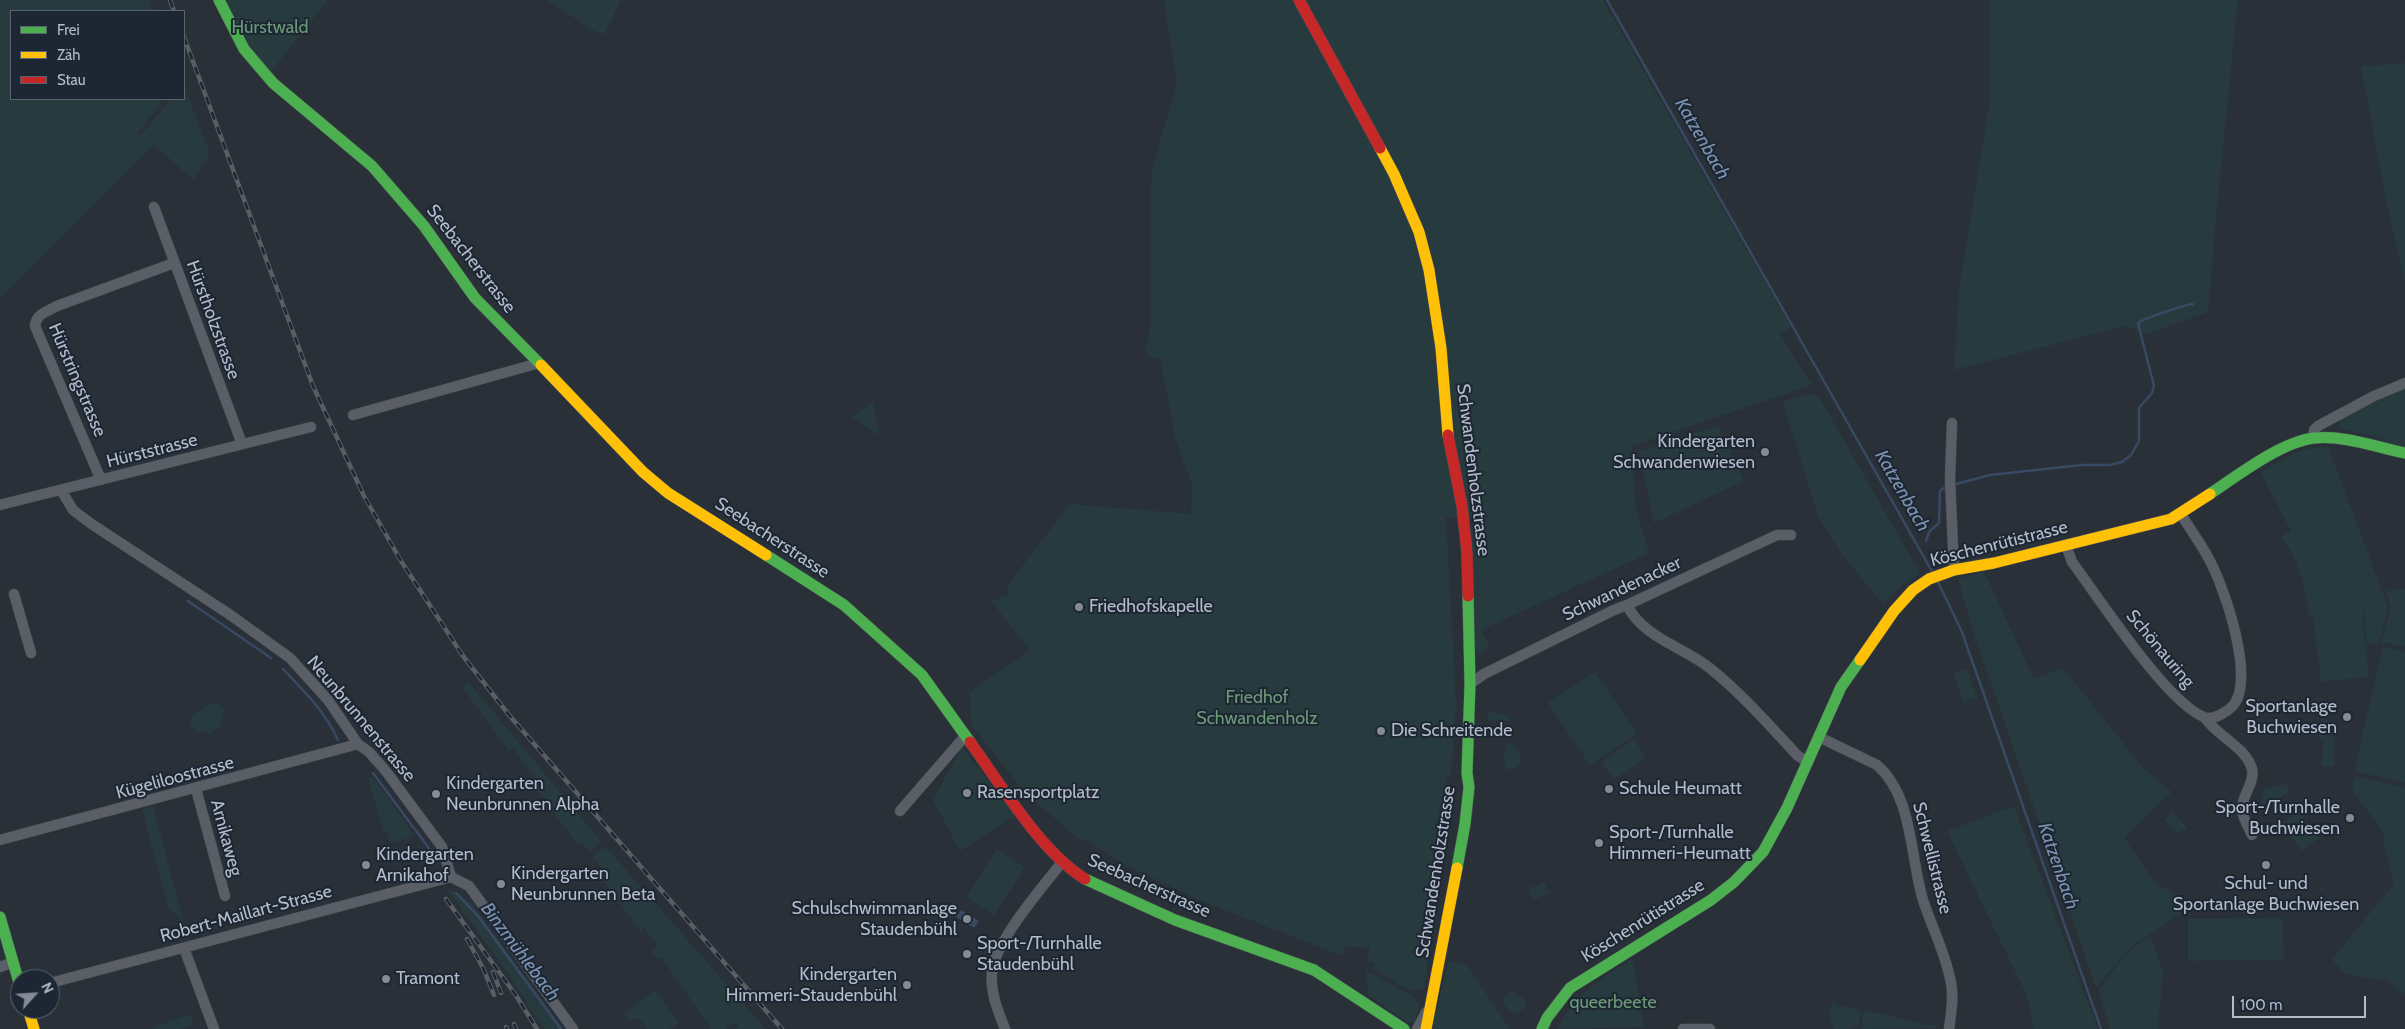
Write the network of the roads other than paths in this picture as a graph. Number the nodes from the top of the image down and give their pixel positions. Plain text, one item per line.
1 (219, 0) edge
2 (1299, 0) edge
3 (154, 207) dead end
4 (174, 263) junction
5 (539, 363) junction
6 (2405, 383) edge
7 (353, 415) dead end
8 (1952, 423) dead end
9 (311, 428) dead end
10 (2313, 438) junction
11 (242, 444) junction
12 (2405, 452) edge
13 (102, 480) junction
14 (61, 490) junction
15 (0, 505) edge
16 (2182, 514) junction
17 (1791, 535) dead end
18 (2066, 545) junction
19 (1954, 570) junction
20 (14, 594) dead end
21 (1627, 606) junction
22 (31, 653) dead end
23 (1470, 684) junction
24 (2206, 718) junction
25 (966, 735) junction
26 (1819, 737) junction
27 (358, 744) junction
28 (1808, 762) junction
29 (196, 789) junction
30 (900, 811) dead end
31 (2252, 835) dead end
32 (0, 840) edge
33 (1062, 862) junction
34 (451, 877) junction
35 (225, 896) dead end
36 (0, 917) edge
37 (184, 948) junction
38 (13, 962) junction
39 (0, 966) edge
40 (15, 969) edge
41 (60, 980) edge
42 (1430, 1002) junction
43 (1376, 1010) junction
44 (214, 1029) edge
45 (574, 1029) edge
46 (1005, 1029) edge
47 (1392, 1029) edge
48 (1404, 1029) edge
49 (1417, 1029) edge
50 (1426, 1029) edge
51 (1542, 1029) edge
52 (1683, 1029) edge
53 (1710, 1029) edge
54 (1949, 1029) edge

1 - 5 street, Seebacherstrasse
2 - 23 street, Schwandenholzstrasse
3 - 4 street, Hürstholzstrasse
4 - 11 street, Hürstholzstrasse
4 - 13 street, Hürstringstrasse
5 - 7 street
5 - 25 street, Seebacherstrasse
6 - 10 street, Köschenrütistrasse
8 - 19 street
9 - 11 street, Hürststrasse
10 - 12 street
10 - 16 street, Köschenrütistrasse
11 - 13 street, Hürststrasse
13 - 14 street, Hürststrasse
14 - 15 street, Hürststrasse
14 - 27 street, Neunbrunnenstrasse
16 - 18 street, Köschenrütistrasse
16 - 24 street
17 - 21 street, Schwandenacker
18 - 19 street, Köschenrütistrasse
18 - 24 street, Schönauring
19 - 26 street, Köschenrütistrasse
20 - 22 street
21 - 23 street, Schwandenacker
21 - 28 street
23 - 42 street, Schwandenholzstrasse
24 - 31 street, Schönauring
25 - 30 street
25 - 33 street, Seebacherstrasse
26 - 28 street, Köschenrütistrasse
26 - 54 street, Schwellistrasse
27 - 29 street, Kügeliloostrasse
27 - 34 street, Neunbrunnenstrasse
28 - 51 street, Köschenrütistrasse
29 - 32 street, Kügeliloostrasse
29 - 35 street, Arnikaweg
33 - 43 street, Seebacherstrasse
33 - 46 street
34 - 37 street, Robert-Maillart-Strasse
34 - 45 street
36 - 38 street
37 - 41 street, Robert-Maillart-Strasse
37 - 44 street
38 - 39 street
38 - 40 street
42 - 49 street, Schwandenholzstrasse
42 - 50 street, Schwandenholzstrasse
43 - 47 street, Seebacherstrasse
43 - 48 street, Seebacherstrasse
52 - 53 street

